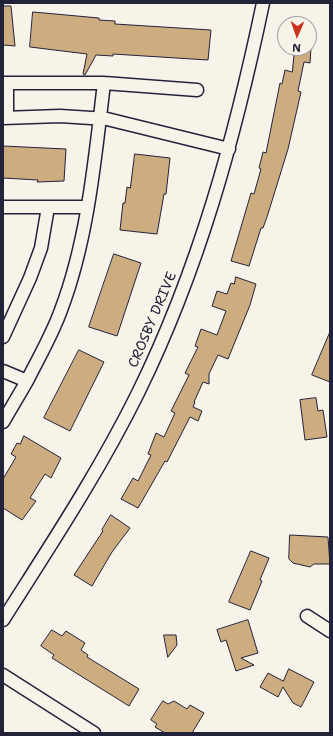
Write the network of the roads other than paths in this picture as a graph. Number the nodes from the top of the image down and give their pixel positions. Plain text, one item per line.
1 (264, 3) edge
2 (5, 83) edge
3 (104, 83) junction
4 (197, 90) dead end
5 (5, 118) edge
6 (99, 118) junction
7 (229, 149) junction
8 (3, 207) edge
9 (48, 207) junction
10 (87, 207) junction
11 (3, 337) edge
12 (3, 371) edge
13 (27, 381) junction
14 (3, 422) edge
15 (306, 616) dead end
16 (3, 620) edge
17 (330, 631) edge
18 (3, 675) edge
19 (94, 733) edge

1 - 7 street, CROSBY DRIVE
2 - 3 street
2 - 5 street
3 - 4 street
3 - 6 street
5 - 6 street
6 - 7 street
6 - 10 street
7 - 16 street, CROSBY DRIVE
8 - 9 street
9 - 10 street
9 - 11 street
10 - 13 street
12 - 13 street
13 - 14 street
15 - 17 street
18 - 19 street

